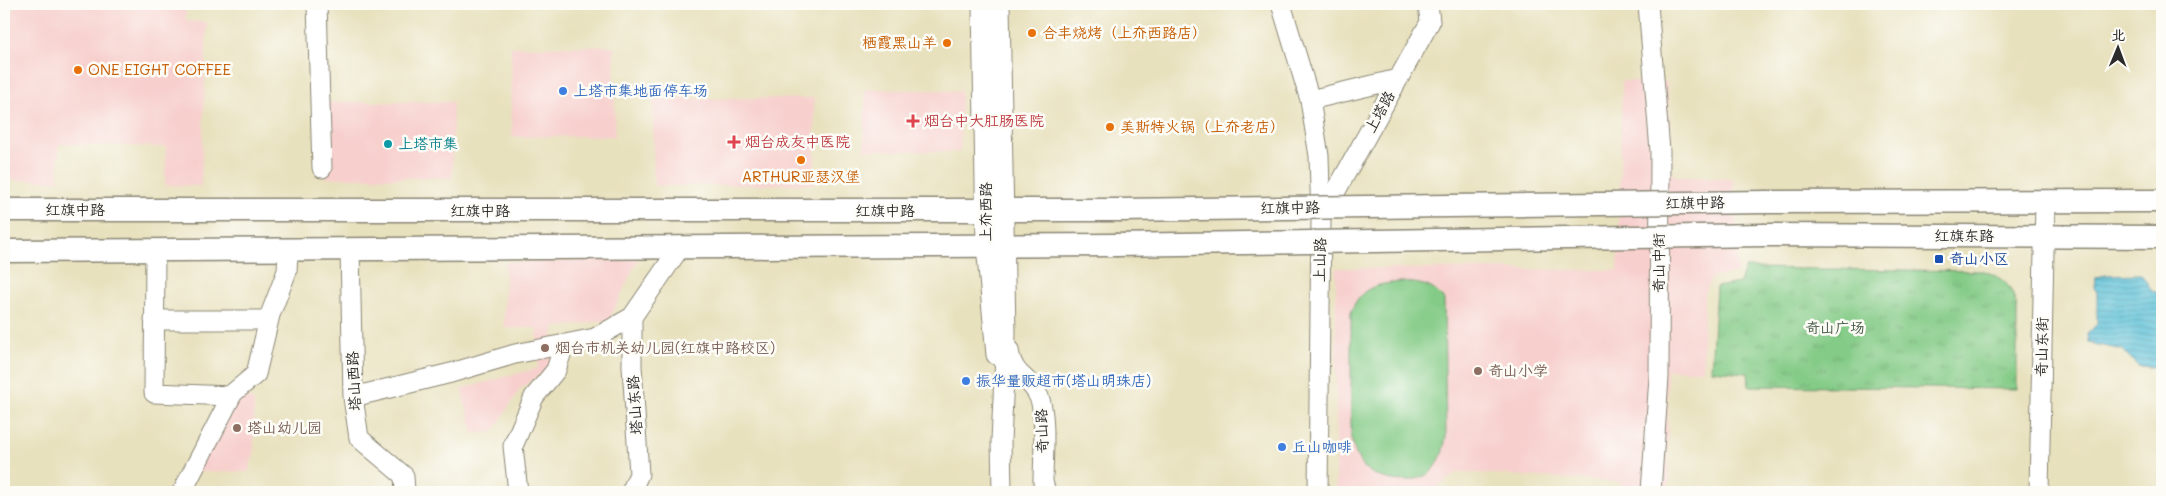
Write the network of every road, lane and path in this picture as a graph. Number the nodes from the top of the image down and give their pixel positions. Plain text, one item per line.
1 (316, 4) edge
2 (982, 4) edge
3 (1000, 4) edge
4 (1281, 4) edge
5 (1428, 4) edge
6 (1648, 4) edge
7 (1398, 79) junction
8 (1310, 100) junction
9 (322, 168) dead end
10 (2162, 201) edge
11 (2045, 202) junction
12 (4, 210) edge
13 (996, 211) junction
14 (1321, 219) junction
15 (2045, 236) junction
16 (2162, 237) edge
17 (995, 245) junction
18 (681, 246) junction
19 (288, 250) junction
20 (350, 250) junction
21 (4, 251) edge
22 (35, 251) junction
23 (155, 251) junction
24 (4, 268) edge
25 (632, 317) junction
26 (154, 320) junction
27 (269, 320) junction
28 (1000, 334) junction
29 (564, 345) junction
30 (232, 396) junction
31 (353, 397) junction
32 (182, 492) edge
33 (405, 492) edge
34 (518, 492) edge
35 (632, 492) edge
36 (1002, 492) edge
37 (1046, 492) edge
38 (1318, 492) edge
39 (1651, 492) edge
40 (2038, 492) edge

1 - 9 street
2 - 13 street, 上夼西路
3 - 13 street, 上夼西路
4 - 8 street, 上山路
5 - 7 street, 上塔路
6 - 39 street, 奇山中街
7 - 8 street
7 - 14 street, 上塔路
8 - 14 street, 上山路
10 - 11 main road
11 - 13 main road, 红旗中路, bridge
11 - 15 street, 奇山东街
12 - 13 main road, 红旗中路
13 - 17 street, 上夼西路
14 - 38 street, 上山路
15 - 16 main road, 红旗东路
15 - 17 main road, 红旗东路, bridge
15 - 40 street, 奇山东街
17 - 18 main road
17 - 28 street, 上夼西路
18 - 20 main road
18 - 25 street
19 - 20 main road
19 - 23 main road
19 - 27 street
20 - 31 street, 塔山西路
21 - 22 main road
22 - 23 main road
22 - 24 main road
23 - 26 street
25 - 29 street
25 - 35 street, 塔山东路
26 - 27 street
26 - 30 street
27 - 30 street
28 - 36 street, 上夼西路
28 - 37 street, 奇山路
29 - 31 street
29 - 34 street
30 - 32 street
31 - 33 street, 塔山西路

